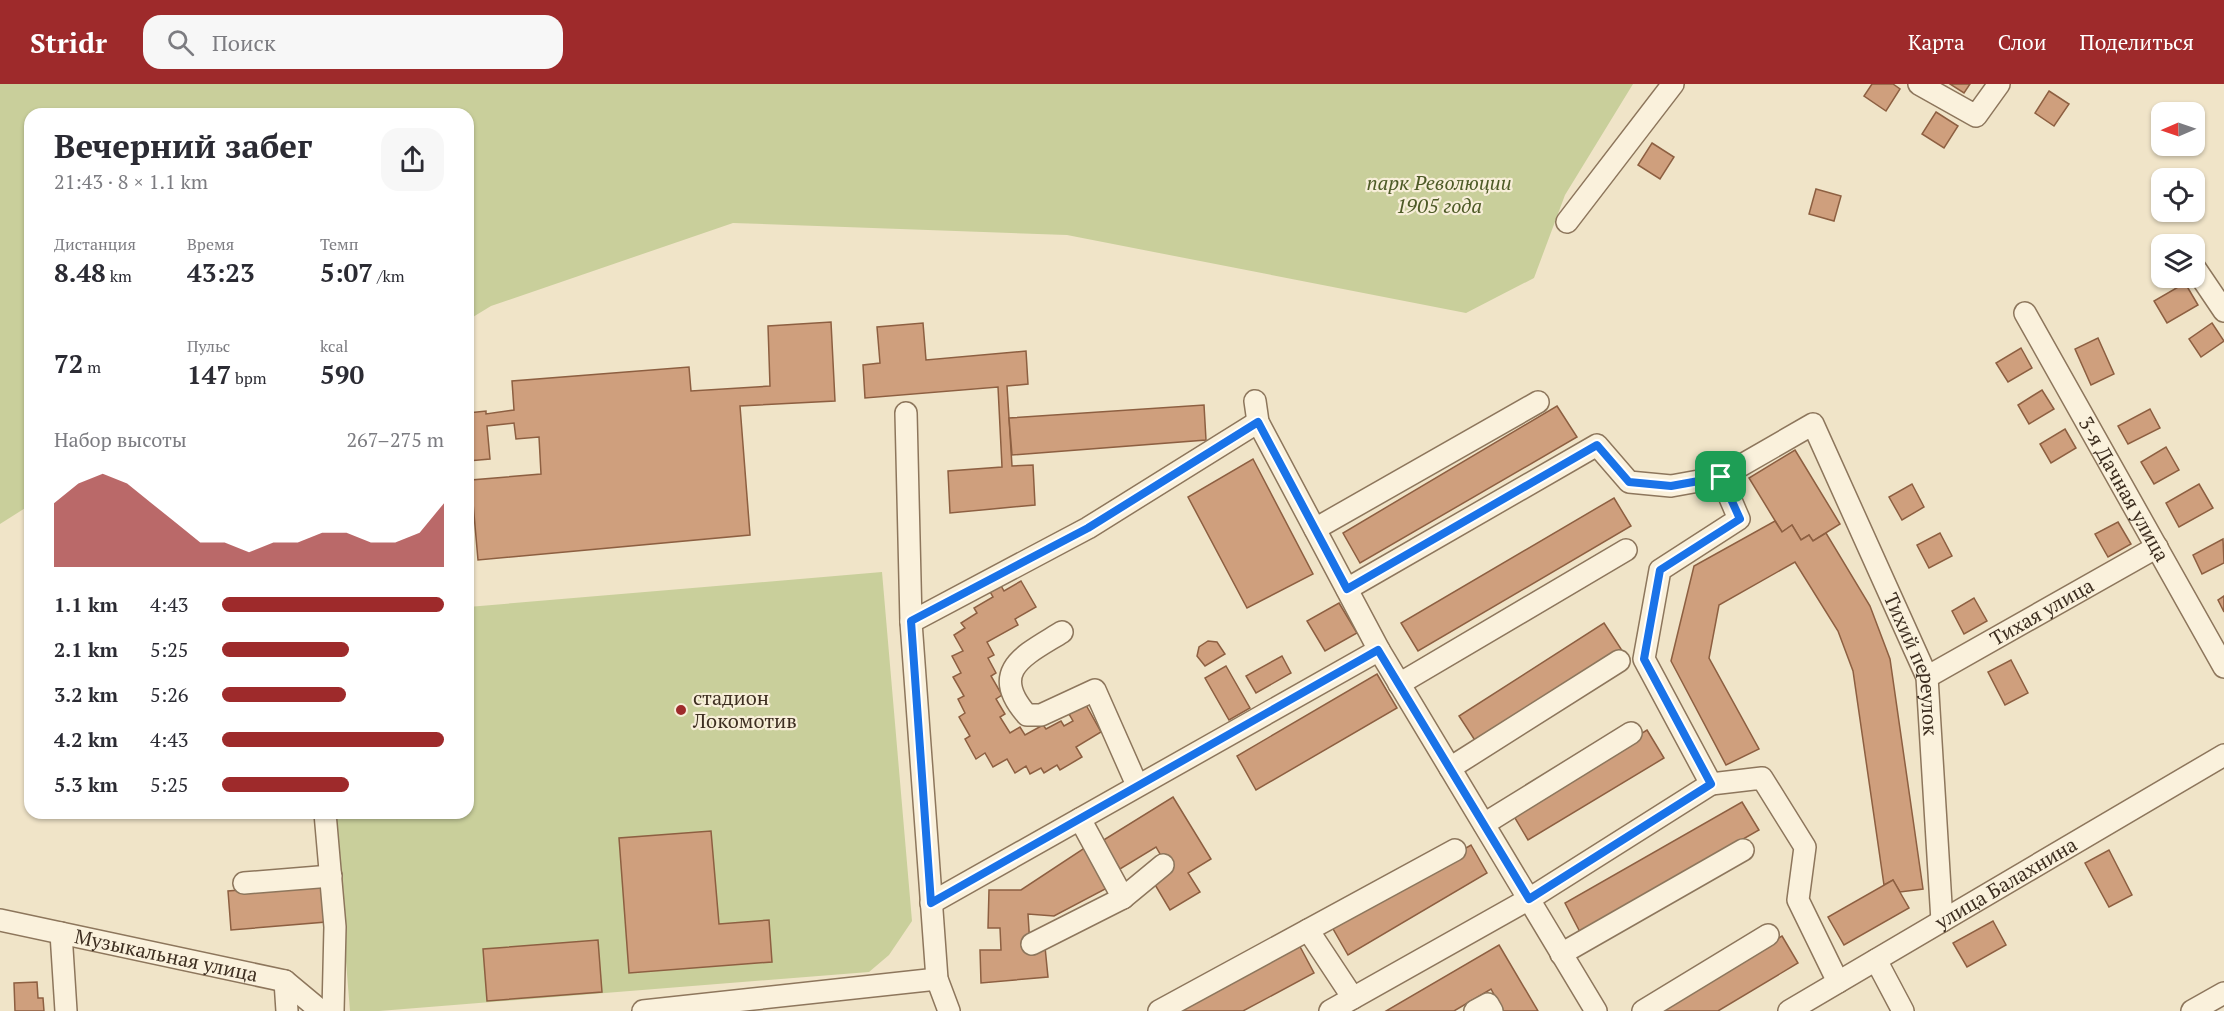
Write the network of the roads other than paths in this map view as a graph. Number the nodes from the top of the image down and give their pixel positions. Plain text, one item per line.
1 (1673, 84) edge
2 (1919, 84) edge
3 (1999, 84) edge
4 (1567, 222) dead end
5 (2205, 282) edge
6 (2224, 310) edge
7 (2025, 313) dead end
8 (1538, 402) dead end
9 (906, 413) dead end
10 (1721, 477) junction
11 (1315, 529) junction
12 (2157, 547) junction
13 (1626, 550) dead end
14 (1347, 589) junction
15 (911, 621) junction
16 (1062, 632) dead end
17 (1378, 650) junction
18 (1619, 661) dead end
19 (2224, 667) edge
20 (1927, 677) junction
21 (1399, 684) junction
22 (1631, 733) dead end
23 (2224, 755) edge
24 (1450, 768) junction
25 (1711, 784) junction
26 (1137, 785) junction
27 (326, 819) edge
28 (1080, 819) junction
29 (1484, 824) junction
30 (1455, 850) dead end
31 (1743, 850) dead end
32 (1163, 865) dead end
33 (331, 876) junction
34 (244, 884) dead end
35 (1123, 898) junction
36 (1529, 899) junction
37 (931, 903) junction
38 (0, 920) edge
39 (1942, 921) junction
40 (1308, 930) junction
41 (61, 933) junction
42 (1768, 935) dead end
43 (1032, 944) dead end
44 (1561, 954) junction
45 (1876, 960) junction
46 (938, 979) junction
47 (285, 981) junction
48 (1838, 982) junction
49 (2224, 993) edge
50 (1353, 998) junction
51 (669, 1010) edge
52 (66, 1011) edge
53 (287, 1011) edge
54 (321, 1011) edge
55 (333, 1011) edge
56 (643, 1011) edge
57 (949, 1011) edge
58 (1159, 1011) edge
59 (1330, 1011) edge
60 (1475, 1011) edge
61 (1492, 1011) edge
62 (1596, 1011) edge
63 (1643, 1011) edge
64 (1789, 1011) edge
65 (1904, 1011) edge
66 (2193, 1011) edge

1 - 4 street
2 - 3 street
5 - 6 street
7 - 12 street, 3-я Дачная улица
8 - 11 street
9 - 15 street
10 - 14 street
10 - 20 street, Тихий переулок
10 - 25 street
11 - 14 street
11 - 15 street
12 - 19 street, 3-я Дачная улица
12 - 20 street, Тихая улица
13 - 21 street
14 - 17 street
15 - 37 street
16 - 26 street
17 - 21 street
17 - 26 street
18 - 24 street
20 - 39 street, Тихий переулок
21 - 24 street
22 - 29 street
23 - 39 street, улица Балахнина
24 - 29 street
25 - 36 street
25 - 48 street
26 - 28 street
27 - 33 street
28 - 35 street
28 - 37 street
29 - 36 street
30 - 40 street
31 - 44 street
32 - 35 street
33 - 34 street
33 - 55 street
35 - 43 street
36 - 44 street
36 - 50 street
37 - 46 street
38 - 41 street, Музыкальная улица
39 - 45 street, улица Балахнина
40 - 50 street
40 - 58 street
41 - 47 street, Музыкальная улица
41 - 52 street
42 - 63 street
44 - 62 street
45 - 48 street, улица Балахнина
45 - 65 street
46 - 51 street
46 - 57 street
47 - 53 street
47 - 54 street, Музыкальная улица
48 - 64 street, улица Балахнина
49 - 66 street
50 - 59 street
51 - 56 street
60 - 61 street

